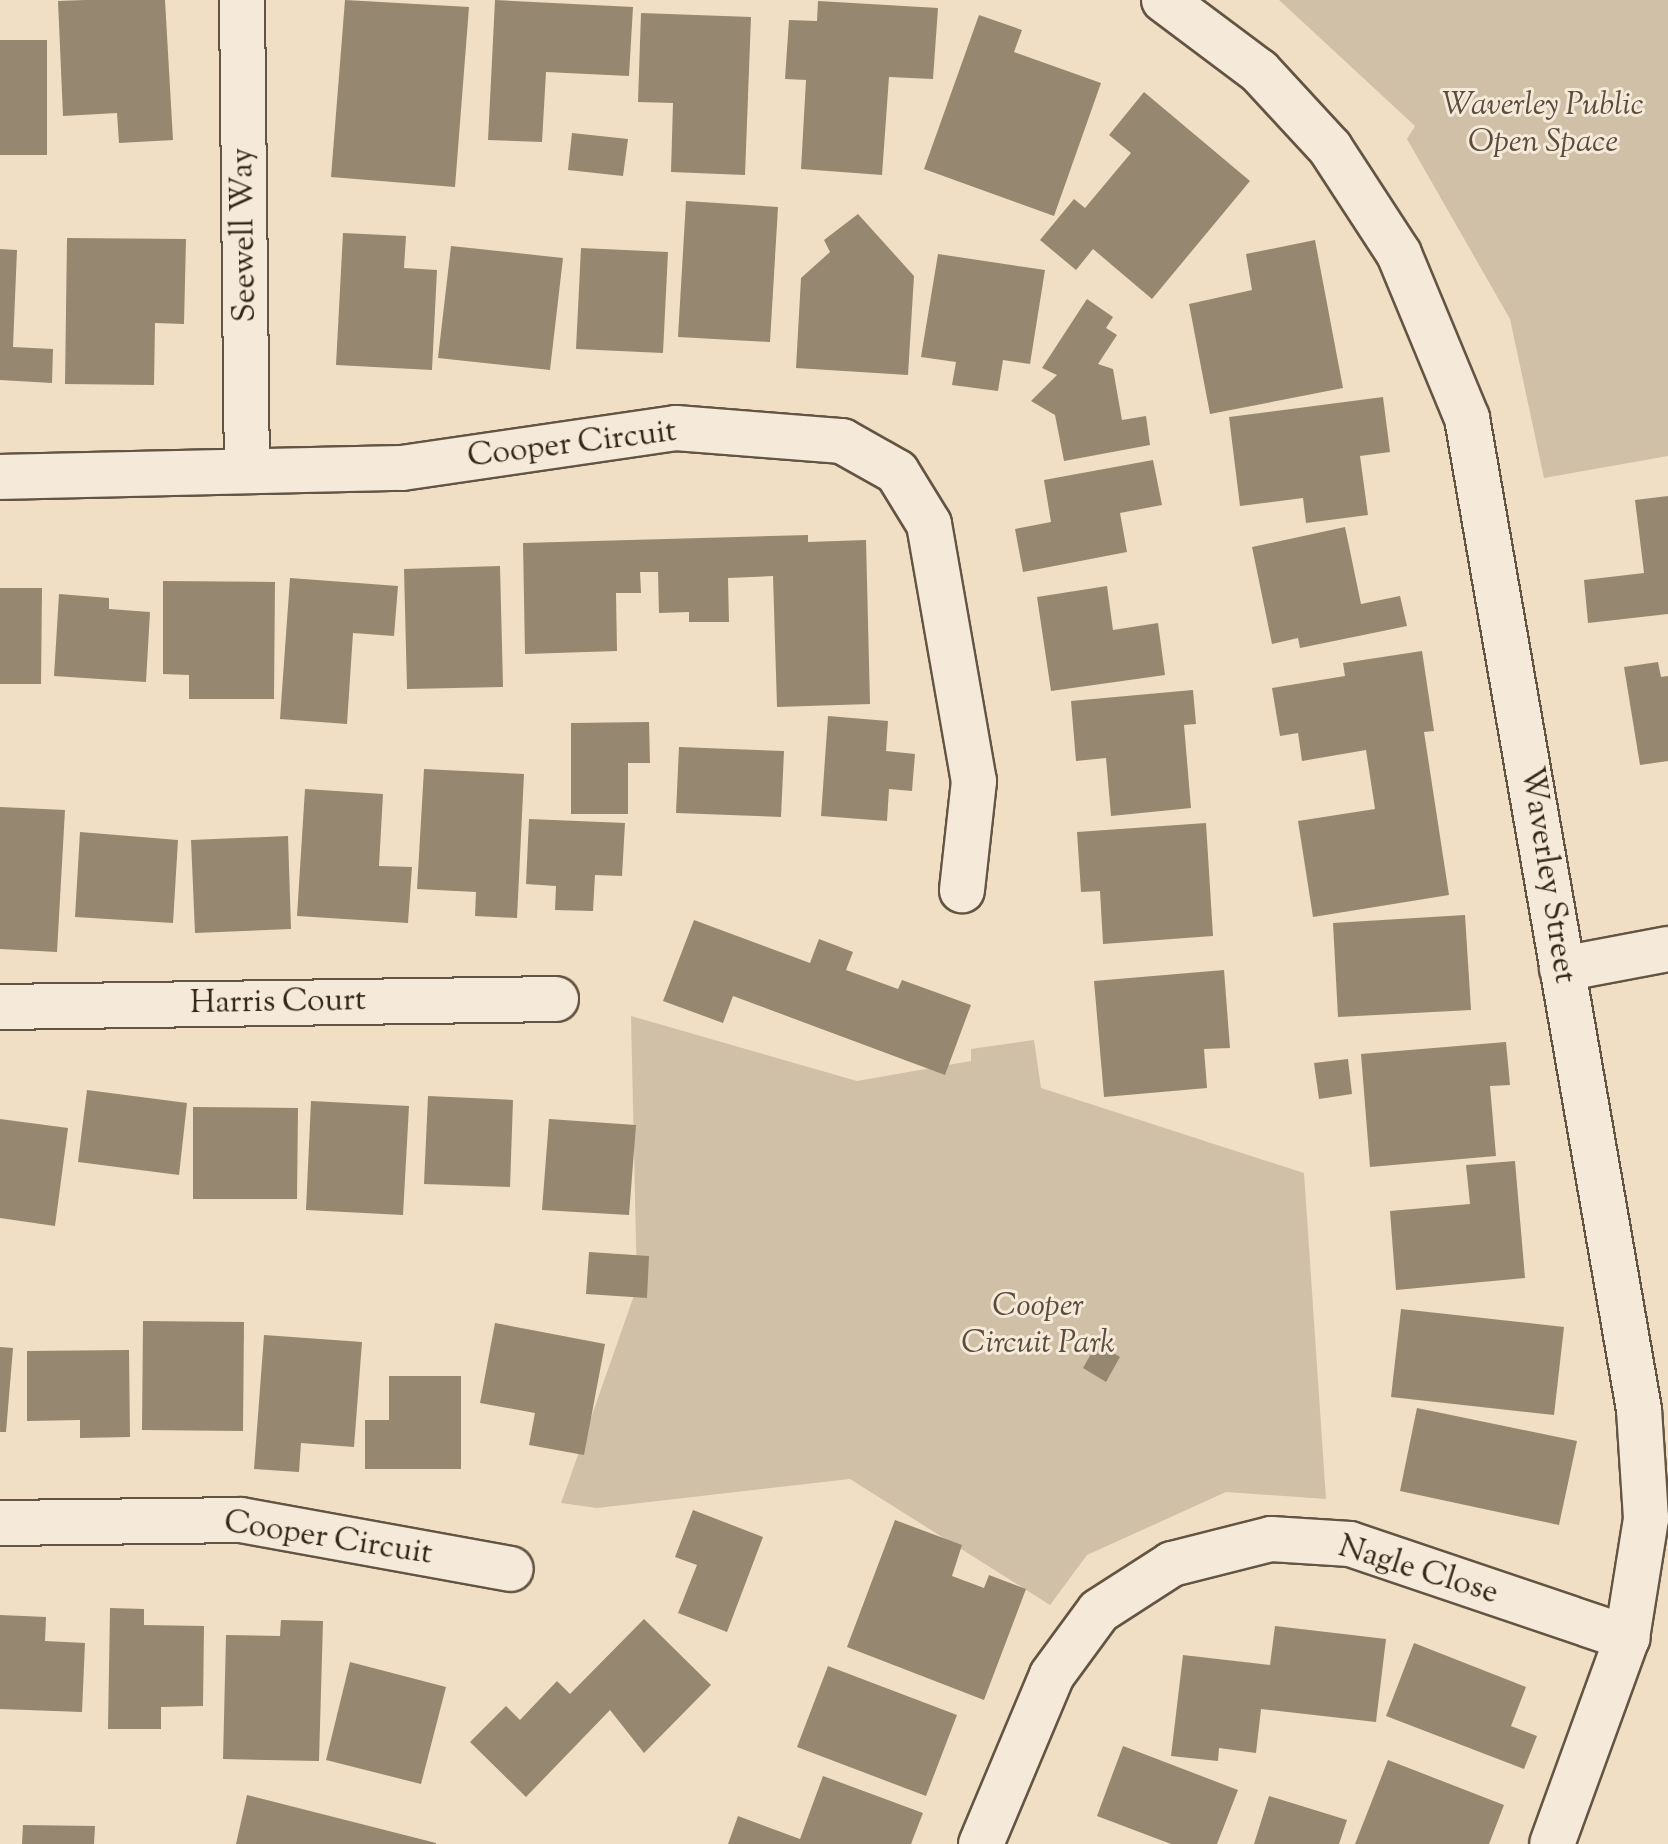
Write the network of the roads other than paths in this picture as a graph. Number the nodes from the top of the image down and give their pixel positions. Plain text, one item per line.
1 (242, 0) edge
2 (1164, 0) edge
3 (247, 471) junction
4 (0, 477) edge
5 (962, 890) dead end
6 (1668, 949) edge
7 (1562, 969) junction
8 (556, 999) dead end
9 (0, 1007) edge
10 (0, 1523) edge
11 (511, 1569) dead end
12 (1627, 1638) junction
13 (981, 1844) edge
14 (1552, 1844) edge

1 - 3 street, Seewell Way
2 - 7 street, Waverley Street
3 - 4 street, Cooper Circuit
3 - 5 street, Cooper Circuit
6 - 7 street
7 - 12 street, Waverley Street
8 - 9 street, Harris Court
10 - 11 street, Cooper Circuit
12 - 13 street, Nagle Close
12 - 14 street, Waverley Street

